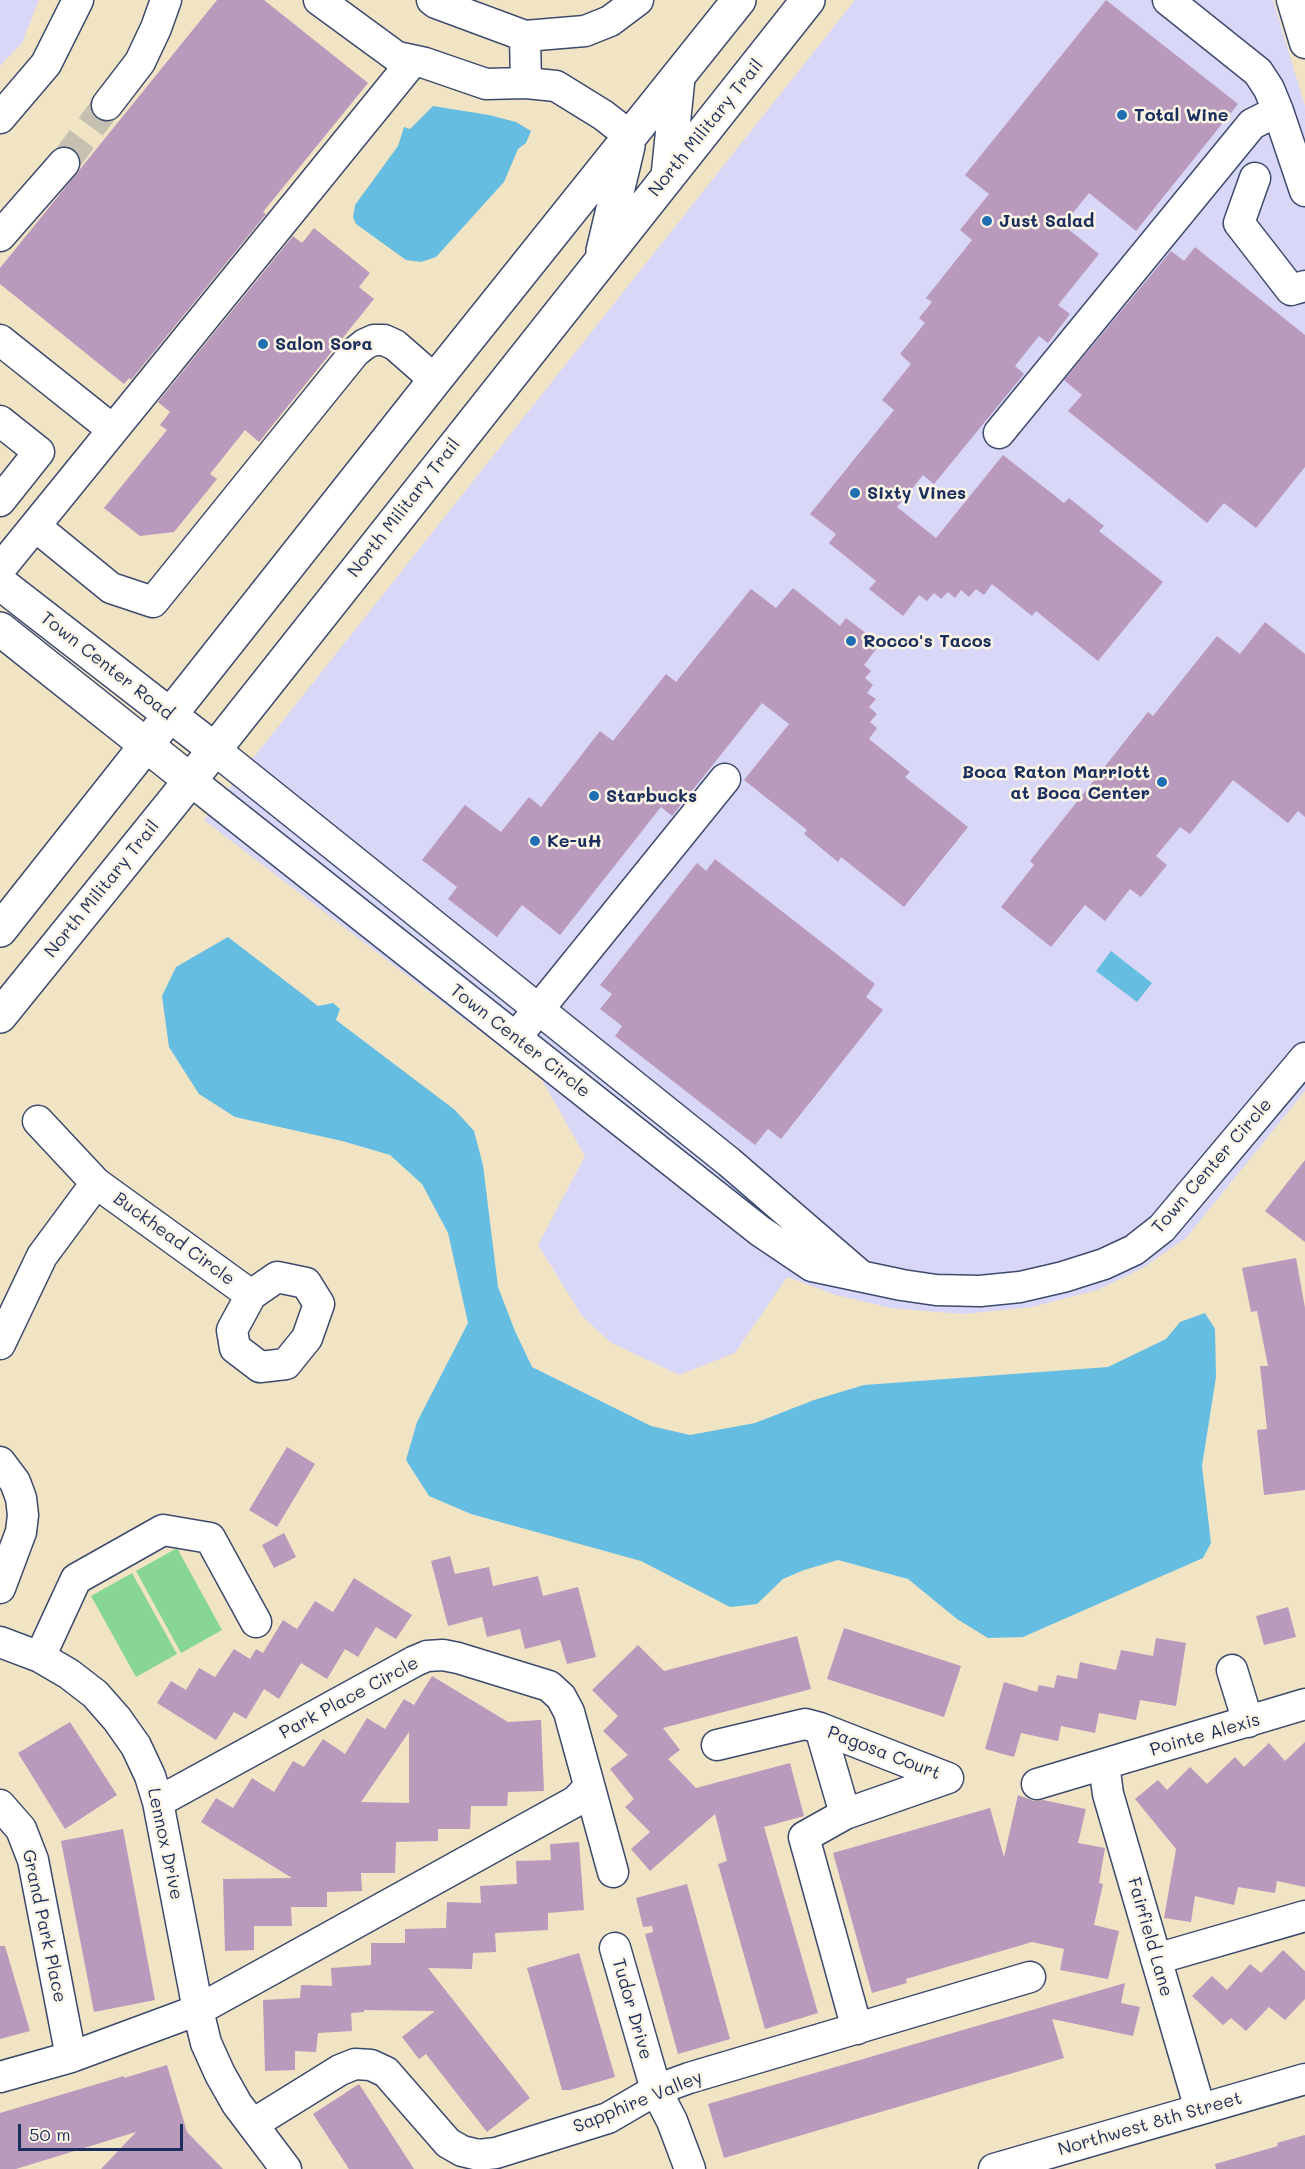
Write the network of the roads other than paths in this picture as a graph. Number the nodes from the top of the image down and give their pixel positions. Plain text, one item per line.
1 (78, 0) edge
2 (166, 0) edge
3 (319, 0) edge
4 (432, 0) edge
5 (638, 0) edge
6 (739, 0) edge
7 (808, 0) edge
8 (1168, 0) edge
9 (1292, 0) edge
10 (525, 36) junction
11 (1305, 43) edge
12 (412, 62) junction
13 (678, 78) junction
14 (526, 83) junction
15 (107, 105) tunnel mouth
16 (0, 117) edge
17 (1289, 118) edge
18 (630, 136) junction
19 (64, 162) tunnel mouth
20 (668, 176) junction
21 (1255, 178) dead end
22 (1305, 191) edge
23 (0, 236) edge
24 (602, 258) junction
25 (1305, 286) edge
26 (0, 340) edge
27 (435, 380) junction
28 (0, 421) edge
29 (113, 430) junction
30 (999, 433) dead end
31 (39, 452) junction
32 (74, 478) junction
33 (0, 501) edge
34 (35, 526) junction
35 (0, 569) edge
36 (0, 583) edge
37 (0, 629) edge
38 (169, 715) junction
39 (145, 745) junction
40 (214, 749) junction
41 (724, 779) dead end
42 (190, 780) junction
43 (0, 930) edge
44 (538, 1010) junction
45 (0, 1016) edge
46 (516, 1038) junction
47 (1305, 1058) edge
48 (38, 1121) dead end
49 (96, 1183) junction
50 (862, 1278) junction
51 (251, 1295) dead end
52 (0, 1344) edge
53 (0, 1462) edge
54 (0, 1588) edge
55 (255, 1622) dead end
56 (0, 1642) edge
57 (39, 1657) junction
58 (1232, 1670) dead end
59 (1305, 1704) edge
60 (1248, 1722) junction
61 (820, 1728) junction
62 (717, 1745) dead end
63 (1104, 1764) junction
64 (1037, 1784) dead end
65 (590, 1787) junction
66 (158, 1802) junction
67 (0, 1804) edge
68 (845, 1814) junction
69 (613, 1872) dead end
70 (1305, 1916) edge
71 (615, 1948) dead end
72 (1156, 1959) junction
73 (1030, 1977) dead end
74 (198, 2010) junction
75 (857, 2029) junction
76 (70, 2057) junction
77 (0, 2077) edge
78 (1305, 2079) edge
79 (656, 2090) junction
80 (1200, 2109) junction
81 (252, 2124) junction
82 (286, 2169) edge
83 (690, 2169) edge
84 (994, 2169) edge

1 - 16 street
2 - 15 street
3 - 12 street
4 - 10 street
5 - 10 street
6 - 13 main road
7 - 20 main road, North Military Trail
8 - 17 street
9 - 11 street
10 - 14 street
12 - 14 street
12 - 29 street
13 - 18 main road
13 - 20 main road
14 - 18 street
17 - 22 street
17 - 30 street
18 - 24 main road
18 - 27 main road
19 - 23 street
20 - 24 main road, North Military Trail
21 - 25 street
24 - 40 main road, North Military Trail
26 - 29 street
27 - 34 street
27 - 38 main road
28 - 31 street
29 - 32 street
31 - 32 street
31 - 33 street
32 - 34 street
34 - 35 street
36 - 38 main road, Town Center Road
37 - 39 main road, Town Center Road
38 - 39 main road
38 - 40 main road, Town Center Road
39 - 42 main road, Town Center Road
39 - 43 main road
40 - 42 main road, North Military Trail
40 - 44 street, Town Center Circle
41 - 44 street
42 - 45 main road, North Military Trail
42 - 46 street, Town Center Circle
44 - 46 street
44 - 50 street, Town Center Circle
46 - 50 street, Town Center Circle
47 - 50 street, Town Center Circle
48 - 49 street, Buckhead Circle
49 - 51 street, Buckhead Circle
49 - 52 street, Buckhead Circle
53 - 54 street
55 - 57 street
56 - 57 street, Lennox Drive
57 - 66 street, Lennox Drive
58 - 60 street
59 - 60 street, Pointe Alexis
60 - 63 street, Pointe Alexis
61 - 62 street, Pagosa Court
61 - 68 street, Pagosa Court
61 - 68 street, Pagosa Court
63 - 64 street, Pointe Alexis
63 - 72 street, Fairfield Lane
65 - 66 street, Park Place Circle
65 - 69 street, Park Place Circle
65 - 74 street
66 - 74 street, Lennox Drive
67 - 76 street, Grand Park Place
68 - 75 street, Pagosa Court
70 - 72 street
71 - 79 street, Tudor Drive
72 - 80 street, Fairfield Lane
73 - 75 street, Sapphire Valley
74 - 76 street
74 - 81 street, Lennox Drive
75 - 79 street, Sapphire Valley
76 - 77 street
78 - 80 street, Northwest 8th Street
79 - 81 street, Sapphire Valley
79 - 83 street, Tudor Drive
80 - 84 street, Northwest 8th Street
81 - 82 street, Lennox Drive

